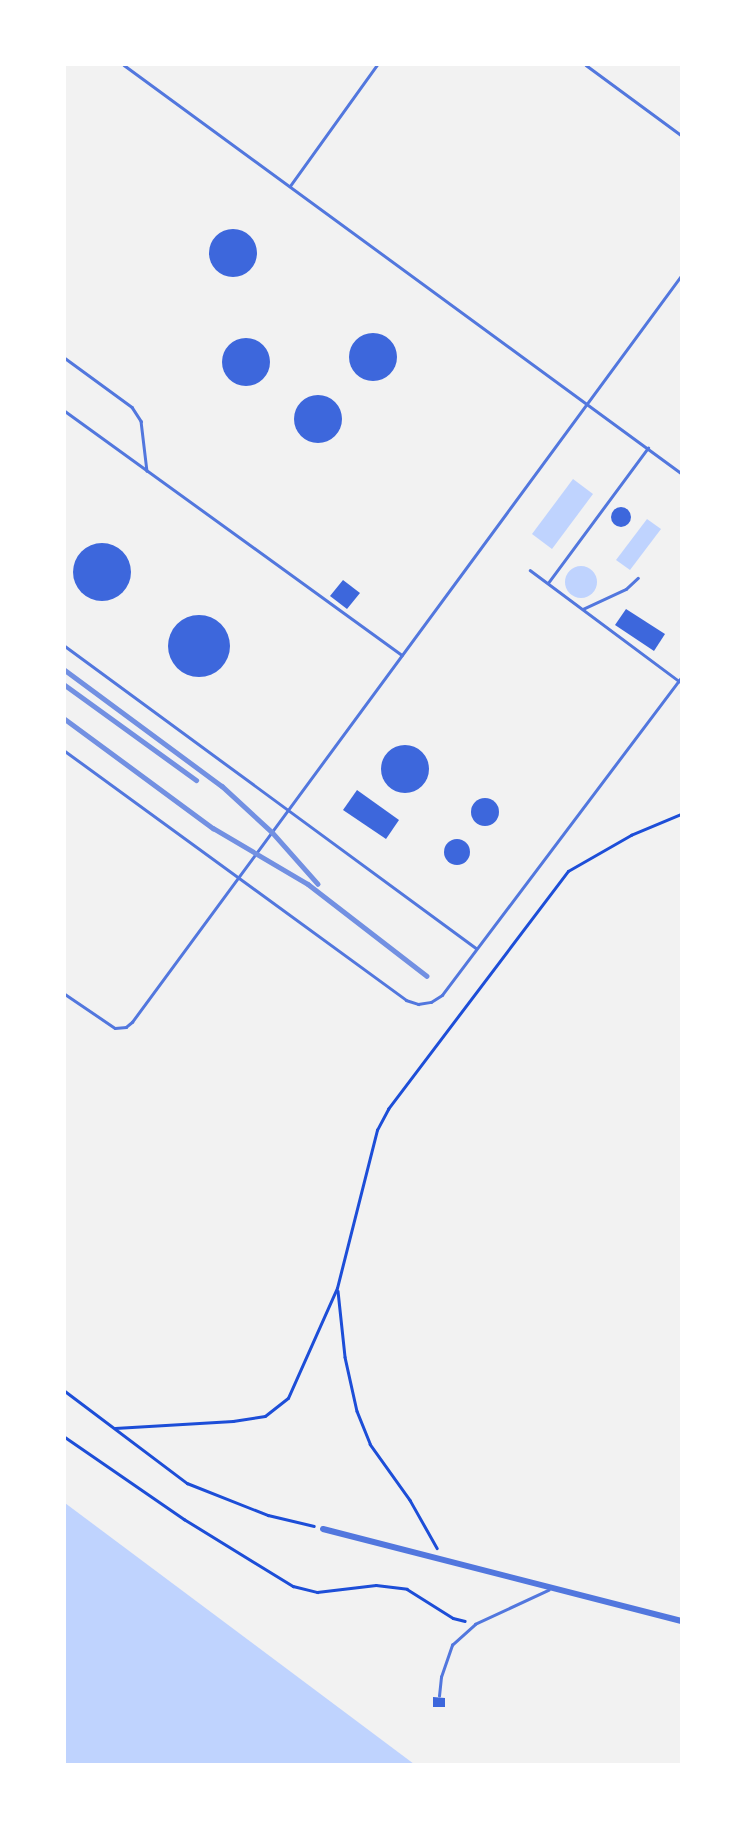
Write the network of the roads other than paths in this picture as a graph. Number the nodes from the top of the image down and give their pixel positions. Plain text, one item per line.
1 (124, 65) edge
2 (377, 65) edge
3 (586, 65) edge
4 (681, 135) edge
5 (290, 186) junction
6 (681, 276) edge
7 (65, 358) edge
8 (587, 404) junction
9 (65, 411) edge
10 (648, 448) junction
11 (146, 471) junction
12 (681, 472) edge
13 (530, 570) dead end
14 (638, 578) dead end
15 (548, 583) junction
16 (583, 609) junction
17 (65, 646) edge
18 (402, 655) junction
19 (680, 680) edge
20 (65, 751) edge
21 (288, 810) junction
22 (239, 878) junction
23 (476, 948) junction
24 (65, 994) edge
25 (323, 1529) road end
26 (551, 1588) junction
27 (681, 1621) edge
28 (439, 1696) dead end

1 - 5 lane
2 - 5 lane
3 - 4 lane
5 - 8 lane
6 - 8 lane
7 - 11 lane
8 - 10 lane
8 - 18 lane
9 - 11 lane
10 - 12 lane
10 - 15 lane
11 - 18 lane
13 - 15 lane
14 - 16 lane
15 - 16 lane
16 - 19 lane
17 - 21 lane
18 - 21 lane
19 - 23 lane
20 - 22 lane
21 - 22 lane
21 - 23 lane
22 - 23 lane
22 - 24 lane
25 - 26 street
26 - 27 street
26 - 28 lane

